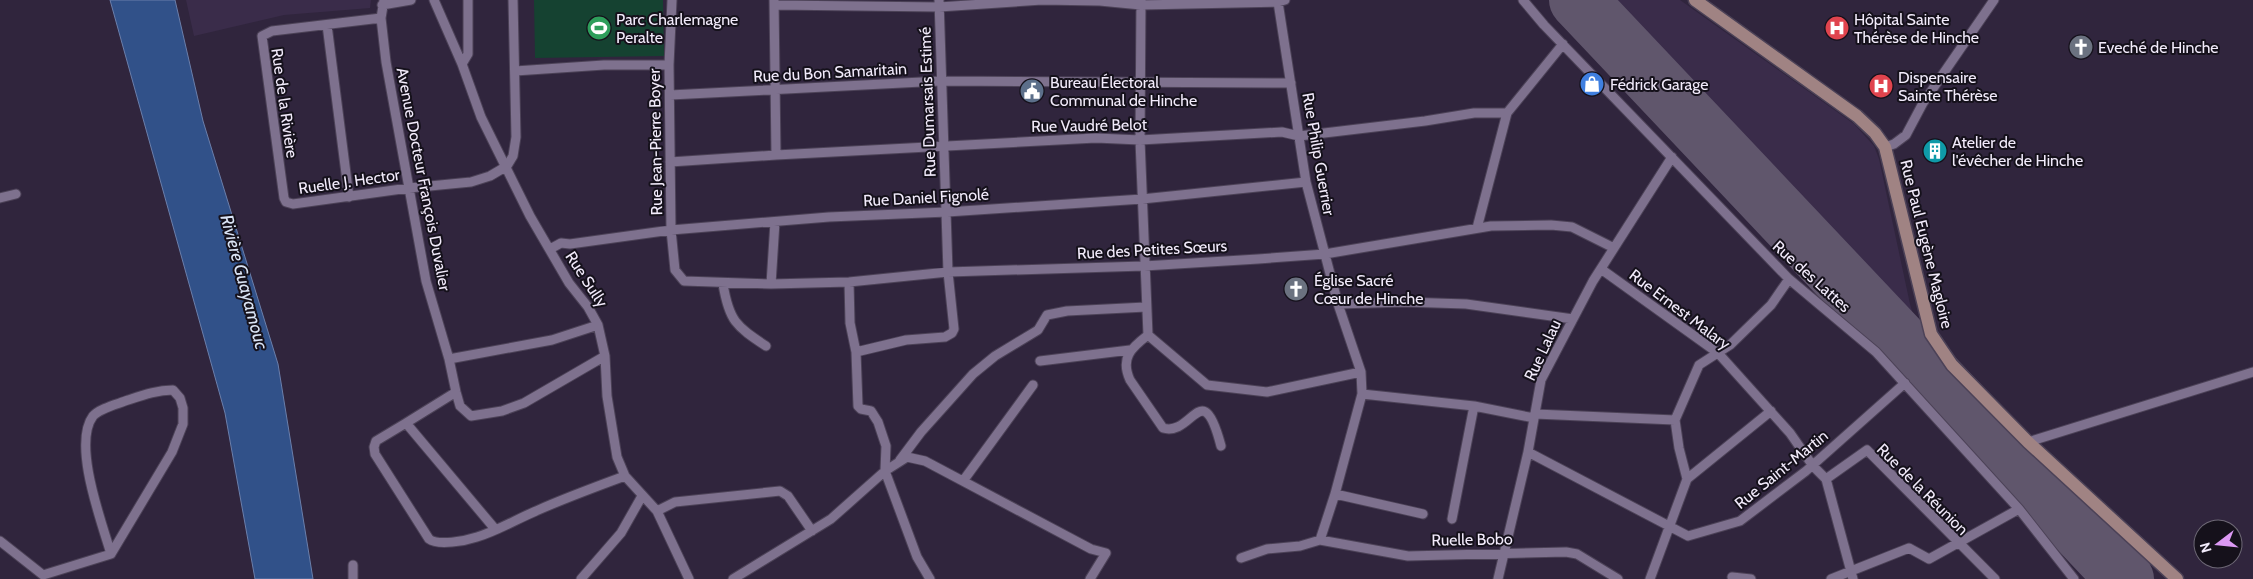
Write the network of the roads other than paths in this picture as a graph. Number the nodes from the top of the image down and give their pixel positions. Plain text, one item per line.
1 (411, 0) edge
2 (434, 0) edge
3 (468, 0) edge
4 (513, 0) edge
5 (672, 0) edge
6 (1523, 0) edge
7 (1695, 0) edge
8 (1994, 0) edge
9 (1281, 1) edge
10 (383, 2) edge
11 (775, 2) edge
12 (1141, 3) edge
13 (939, 4) edge
14 (381, 18) junction
15 (327, 25) junction
16 (1563, 44) junction
17 (462, 64) junction
18 (669, 64) junction
19 (515, 71) junction
20 (941, 81) junction
21 (1140, 82) junction
22 (1291, 82) junction
23 (775, 90) junction
24 (670, 94) junction
25 (1506, 113) junction
26 (1299, 136) junction
27 (1140, 140) junction
28 (944, 145) junction
29 (1885, 147) junction
30 (776, 155) junction
31 (1672, 157) junction
32 (670, 162) junction
33 (507, 166) junction
34 (1306, 182) junction
35 (409, 188) junction
36 (16, 194) dead end
37 (349, 196) junction
38 (0, 198) edge
39 (284, 198) joint
40 (1142, 199) junction
41 (947, 212) junction
42 (775, 222) junction
43 (1477, 228) junction
44 (671, 230) junction
45 (1614, 248) junction
46 (550, 249) junction
47 (1325, 254) junction
48 (1144, 266) junction
49 (1601, 269) junction
50 (948, 272) junction
51 (1789, 279) junction
52 (684, 281) joint
53 (849, 282) junction
54 (723, 284) junction
55 (771, 284) junction
56 (1338, 304) junction
57 (1146, 307) junction
58 (1573, 319) junction
59 (598, 325) junction
60 (1148, 335) junction
61 (766, 346) dead end
62 (1130, 350) junction
63 (856, 352) junction
64 (1718, 352) junction
65 (605, 356) junction
66 (449, 359) junction
67 (1040, 360) dead end
68 (1360, 372) junction
69 (2253, 372) edge
70 (1905, 383) junction
71 (1033, 384) dead end
72 (456, 392) junction
73 (1362, 394) junction
74 (1474, 406) junction
75 (1771, 411) junction
76 (1534, 416) junction
77 (1675, 420) junction
78 (406, 423) junction
79 (2028, 442) junction
80 (1221, 446) dead end
81 (1528, 452) junction
82 (900, 460) junction
83 (1812, 466) junction
84 (885, 471) junction
85 (626, 476) junction
86 (1687, 479) junction
87 (1826, 479) junction
88 (963, 480) junction
89 (1335, 494) junction
90 (642, 496) junction
91 (2019, 509) junction
92 (657, 511) junction
93 (1423, 514) dead end
94 (1452, 519) dead end
95 (1670, 527) junction
96 (495, 529) junction
97 (812, 531) junction
98 (1320, 540) junction
99 (0, 541) edge
100 (1957, 543) junction
101 (111, 554) junction
102 (1502, 554) junction
103 (1241, 558) dead end
104 (353, 565) dead end
105 (1604, 575) edge
106 (1852, 575) edge
107 (1732, 577) dead end
108 (353, 579) edge
109 (581, 579) edge
110 (689, 579) edge
111 (733, 579) edge
112 (930, 579) edge
113 (1090, 579) edge
114 (1498, 579) edge
115 (1618, 579) edge
116 (1650, 579) edge
117 (1751, 579) edge
118 (1831, 579) edge
119 (1995, 579) edge
120 (2074, 579) edge
121 (2177, 579) edge

1 - 10 street
2 - 17 street, Rue Sully
3 - 17 street
4 - 19 street
5 - 18 street, Rue Jean-Pierre Boyer
6 - 16 street, Rue des Lattes
7 - 29 main road, Rue Paul Eugène Magloire
8 - 29 street
9 - 12 street
9 - 22 street, Rue Philip Guerrier
10 - 14 street, Avenue Docteur François Duvalier
11 - 13 street
11 - 23 street
12 - 13 street
12 - 21 street
13 - 20 street, Rue Dumarsais Estimé
14 - 15 street
14 - 35 street, Avenue Docteur François Duvalier
15 - 37 street
15 - 39 street, Rue de la Rivière
16 - 25 street
16 - 31 street, Rue des Lattes
17 - 33 street, Rue Sully
18 - 19 street
18 - 24 street, Rue Jean-Pierre Boyer
19 - 33 street
20 - 21 street, Rue du Bon Samaritain
20 - 23 street, Rue du Bon Samaritain
20 - 28 street, Rue Dumarsais Estimé
21 - 22 street, Rue du Bon Samaritain
21 - 27 street
22 - 26 street, Rue Philip Guerrier
23 - 24 street, Rue du Bon Samaritain
23 - 30 street
24 - 32 street, Rue Jean-Pierre Boyer
25 - 26 street, Rue Vaudré Belot
25 - 43 street
26 - 27 street, Rue Vaudré Belot
26 - 34 street, Rue Philip Guerrier
27 - 28 street, Rue Vaudré Belot
27 - 40 street
28 - 30 street, Rue Vaudré Belot
28 - 41 street, Rue Dumarsais Estimé
29 - 79 main road, Rue Paul Eugène Magloire
30 - 32 street, Rue Vaudré Belot
31 - 45 street, Rue Lalau
31 - 51 street, Rue des Lattes
32 - 44 street, Rue Jean-Pierre Boyer
33 - 35 street, Ruelle J. Hector
33 - 46 street, Rue Sully
34 - 40 street, Rue Daniel Fignolé
34 - 47 street, Rue Philip Guerrier
35 - 37 street, Ruelle J. Hector
35 - 66 street, Avenue Docteur François Duvalier
36 - 38 street
37 - 39 street, Ruelle J. Hector
40 - 41 street, Rue Daniel Fignolé
40 - 48 street
41 - 42 street, Rue Daniel Fignolé
41 - 50 street, Rue Dumarsais Estimé
42 - 44 street, Rue Daniel Fignolé
42 - 55 street
43 - 45 street, Rue des Petites Sœurs
43 - 47 street, Rue des Petites Sœurs
44 - 46 street, Rue Daniel Fignolé
44 - 52 street, Rue Jean-Pierre Boyer
45 - 49 street, Rue Lalau
46 - 59 street, Rue Sully
47 - 48 street, Rue des Petites Sœurs
47 - 56 street, Rue Philip Guerrier
48 - 50 street, Rue des Petites Sœurs
48 - 57 street
49 - 58 street, Rue Lalau
49 - 64 street, Rue Ernest Malary
50 - 53 street, Rue des Petites Sœurs
50 - 63 street, Rue Dumarsais Estimé
51 - 64 street
51 - 70 street, Rue des Lattes
52 - 54 street, Rue des Petites Sœurs
53 - 55 street, Rue des Petites Sœurs
53 - 63 street
54 - 55 street, Rue des Petites Sœurs
54 - 61 street
56 - 58 street
56 - 68 street, Rue Philip Guerrier
57 - 60 street
57 - 82 street
58 - 76 street, Rue Lalau
59 - 65 street, Rue Sully
59 - 66 street
60 - 62 street
60 - 68 street
62 - 67 street
62 - 80 street
63 - 84 street
64 - 75 street, Rue Ernest Malary
64 - 77 street
65 - 72 street, Avenue Docteur François Duvalier
65 - 85 street, Rue Sully
66 - 72 street, Avenue Docteur François Duvalier
68 - 73 street, Rue Philip Guerrier
69 - 79 street
70 - 83 street, Rue Saint-Martin
70 - 91 street, Rue des Lattes
71 - 88 street
72 - 78 street
73 - 74 street
73 - 89 street, Rue Philip Guerrier
74 - 76 street
74 - 94 street
75 - 83 street, Rue Ernest Malary
75 - 86 street
76 - 77 street
76 - 81 street, Rue Lalau
77 - 86 street
78 - 96 street
78 - 96 street
79 - 121 main road, Rue Paul Eugène Magloire
81 - 95 street, Rue Saint-Martin
81 - 102 street, Rue Lalau
82 - 84 street
82 - 88 street
83 - 87 street, Rue Ernest Malary
83 - 95 street, Rue Saint-Martin
84 - 97 street
84 - 112 street
85 - 90 street, Rue Sully
85 - 96 street
86 - 95 street
87 - 100 street, Rue de la Réunion
87 - 106 street
88 - 113 street
89 - 93 street
89 - 98 street, Rue Philip Guerrier
90 - 92 street, Rue Sully
90 - 109 street
91 - 100 street
91 - 120 street, Rue des Lattes
92 - 97 street
92 - 110 street, Rue Sully
95 - 116 street
97 - 111 street
98 - 102 street, Ruelle Bobo
98 - 103 street
99 - 101 street
100 - 106 street
100 - 119 street, Rue de la Réunion
101 - 101 street
102 - 105 street, Ruelle Bobo
102 - 114 street, Rue Lalau
104 - 108 street
105 - 115 street, Ruelle Bobo
106 - 118 street
107 - 117 street

